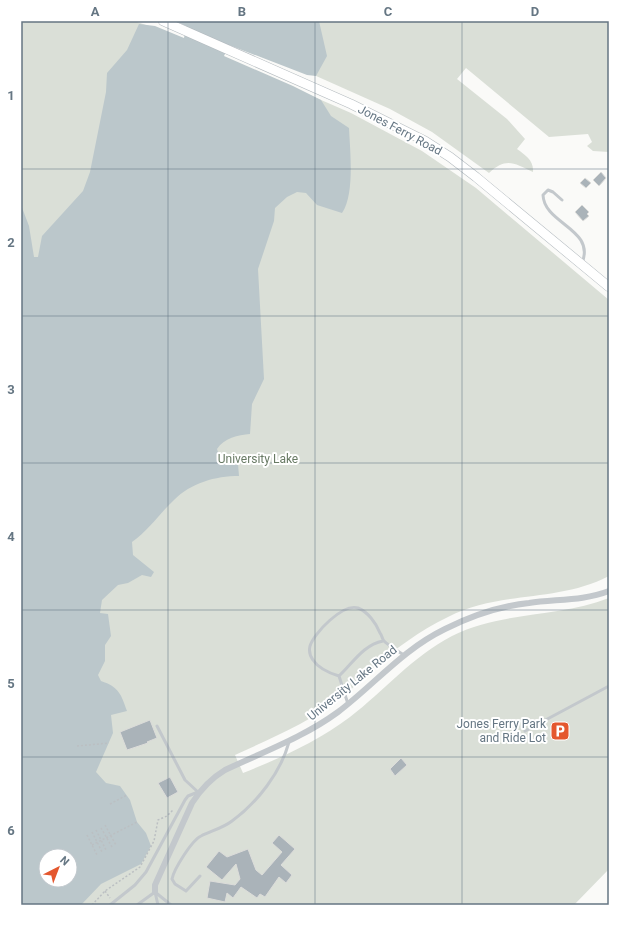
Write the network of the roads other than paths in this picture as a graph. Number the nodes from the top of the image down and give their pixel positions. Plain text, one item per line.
1 (163, 21) edge
2 (562, 200) dead end
3 (582, 264) junction
4 (609, 287) edge
5 (609, 591) edge
6 (383, 641) junction
7 (404, 655) junction
8 (339, 676) junction
9 (609, 686) edge
10 (348, 704) junction
11 (157, 726) dead end
12 (525, 731) dead end
13 (290, 740) junction
14 (198, 792) junction
15 (200, 876) dead end
16 (155, 892) junction
17 (110, 905) edge
18 (137, 905) edge
19 (158, 905) edge
20 (172, 905) edge

1 - 3 street, Jones Ferry Road
2 - 3 lane
3 - 4 street, Jones Ferry Road
5 - 7 street, University Lake Road
6 - 7 lane
6 - 8 lane
6 - 8 lane
7 - 10 street, University Lake Road
8 - 10 lane
9 - 12 lane
10 - 13 street, University Lake Road
11 - 14 lane
13 - 14 street, University Lake Road
13 - 15 lane
14 - 16 street, University Lake Road
14 - 17 lane
16 - 18 lane
16 - 19 lane
16 - 20 lane

